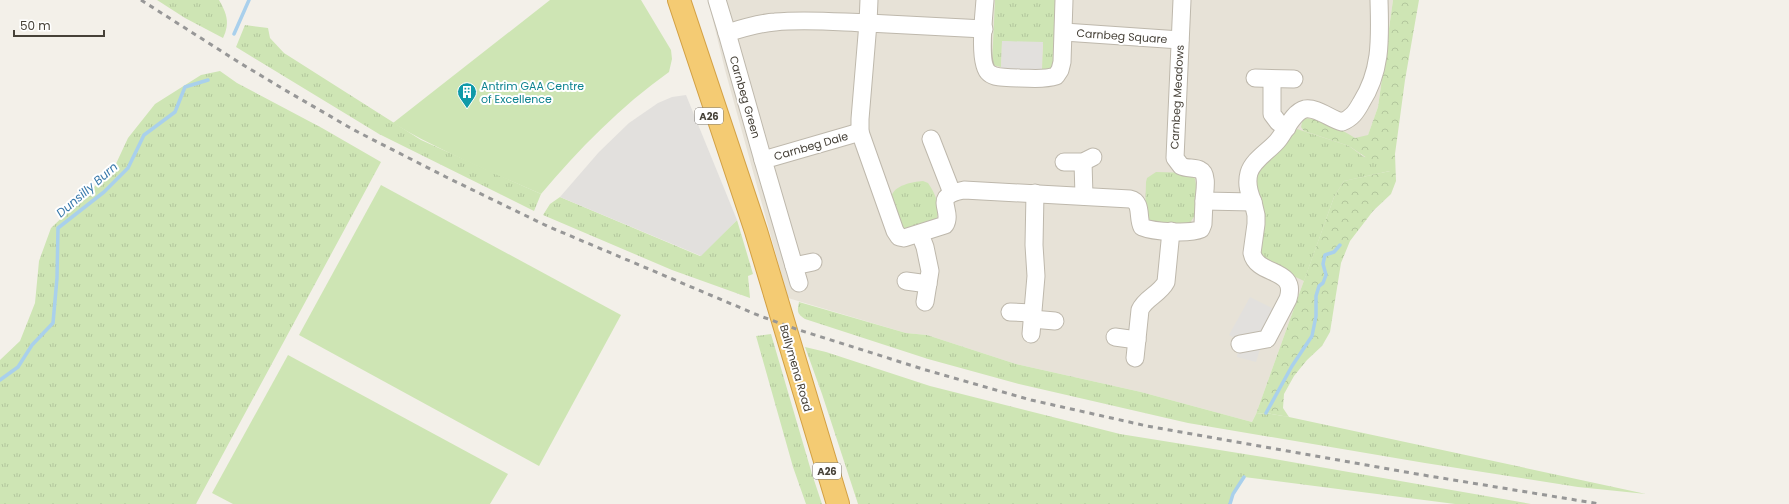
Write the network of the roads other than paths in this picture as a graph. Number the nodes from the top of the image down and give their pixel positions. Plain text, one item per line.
1 (664, 0) edge
2 (679, 0) edge
3 (717, 0) edge
4 (869, 0) edge
5 (985, 0) edge
6 (1064, 0) edge
7 (1182, 0) edge
8 (1380, 0) edge
9 (868, 23) junction
10 (984, 29) junction
11 (1064, 32) junction
12 (727, 33) junction
13 (1180, 40) junction
14 (1294, 79) dead end
15 (1287, 128) junction
16 (860, 132) junction
17 (931, 139) dead end
18 (763, 160) junction
19 (1064, 162) dead end
20 (952, 193) junction
21 (1035, 193) junction
22 (1084, 196) junction
23 (1204, 201) junction
24 (1253, 202) junction
25 (756, 231) junction
26 (1171, 231) junction
27 (920, 234) junction
28 (813, 262) dead end
29 (794, 266) junction
30 (906, 280) dead end
31 (799, 283) dead end
32 (928, 284) junction
33 (925, 302) dead end
34 (1010, 312) dead end
35 (1055, 321) dead end
36 (1032, 322) junction
37 (1115, 337) dead end
38 (1137, 340) junction
39 (1240, 344) dead end
40 (1135, 358) dead end
41 (838, 504) edge

1 - 25 highway, Ballymena Road / A26
2 - 25 highway, Ballymena Road / A26
3 - 12 street, Carnbeg Green
4 - 9 street
5 - 10 street, Carnbeg Square
6 - 11 street, Carnbeg Square
7 - 13 street, Carnbeg Meadows
8 - 15 street
9 - 10 street
9 - 12 street
9 - 16 street
10 - 11 street, Carnbeg Square
11 - 13 street, Carnbeg Square
12 - 18 street, Carnbeg Green
13 - 23 street, Carnbeg Meadows
14 - 15 street
15 - 24 street
16 - 18 street, Carnbeg Dale
16 - 27 street, Carnbeg Dale
17 - 20 street
18 - 29 street, Carnbeg Dale
19 - 22 street
20 - 21 street
20 - 27 street, Carnbeg Dale
21 - 22 street
21 - 36 street
22 - 26 street
23 - 24 street
23 - 26 street
24 - 39 street
25 - 41 highway, Ballymena Road / A26
26 - 38 street
27 - 32 street
28 - 29 street
29 - 31 street, Carnbeg Dale
30 - 32 street
32 - 33 street
34 - 36 street
35 - 36 street
37 - 38 street
38 - 40 street

